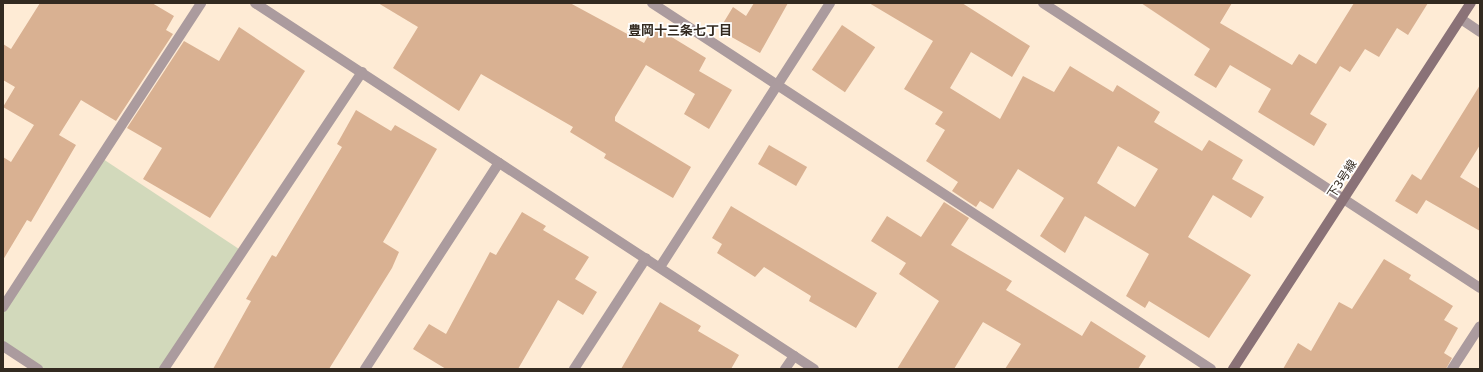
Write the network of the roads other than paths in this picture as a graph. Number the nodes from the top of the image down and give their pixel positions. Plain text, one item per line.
1 (201, 3) edge
2 (255, 3) edge
3 (652, 3) edge
4 (830, 3) edge
5 (1043, 3) edge
6 (1471, 3) edge
7 (1461, 19) junction
8 (1480, 32) edge
9 (362, 72) junction
10 (777, 84) junction
11 (499, 163) junction
12 (1344, 200) junction
13 (646, 258) junction
14 (660, 268) junction
15 (1480, 288) edge
16 (3, 307) edge
17 (1480, 326) edge
18 (3, 346) edge
19 (794, 356) junction
20 (38, 369) edge
21 (164, 369) edge
22 (365, 369) edge
23 (574, 369) edge
24 (785, 369) edge
25 (814, 369) edge
26 (1211, 369) edge
27 (1234, 369) edge
28 (1452, 369) edge

1 - 16 street
2 - 9 street
3 - 10 street
4 - 10 street
5 - 12 street
6 - 7 street, 下3号線
7 - 8 street
7 - 12 street, 下3号線
9 - 11 street
9 - 21 street
10 - 14 street
10 - 26 street
11 - 13 street
11 - 22 street
12 - 15 street
12 - 27 street, 下3号線
13 - 14 street
13 - 23 street
14 - 19 street
17 - 28 street
18 - 20 street
19 - 24 street
19 - 25 street

